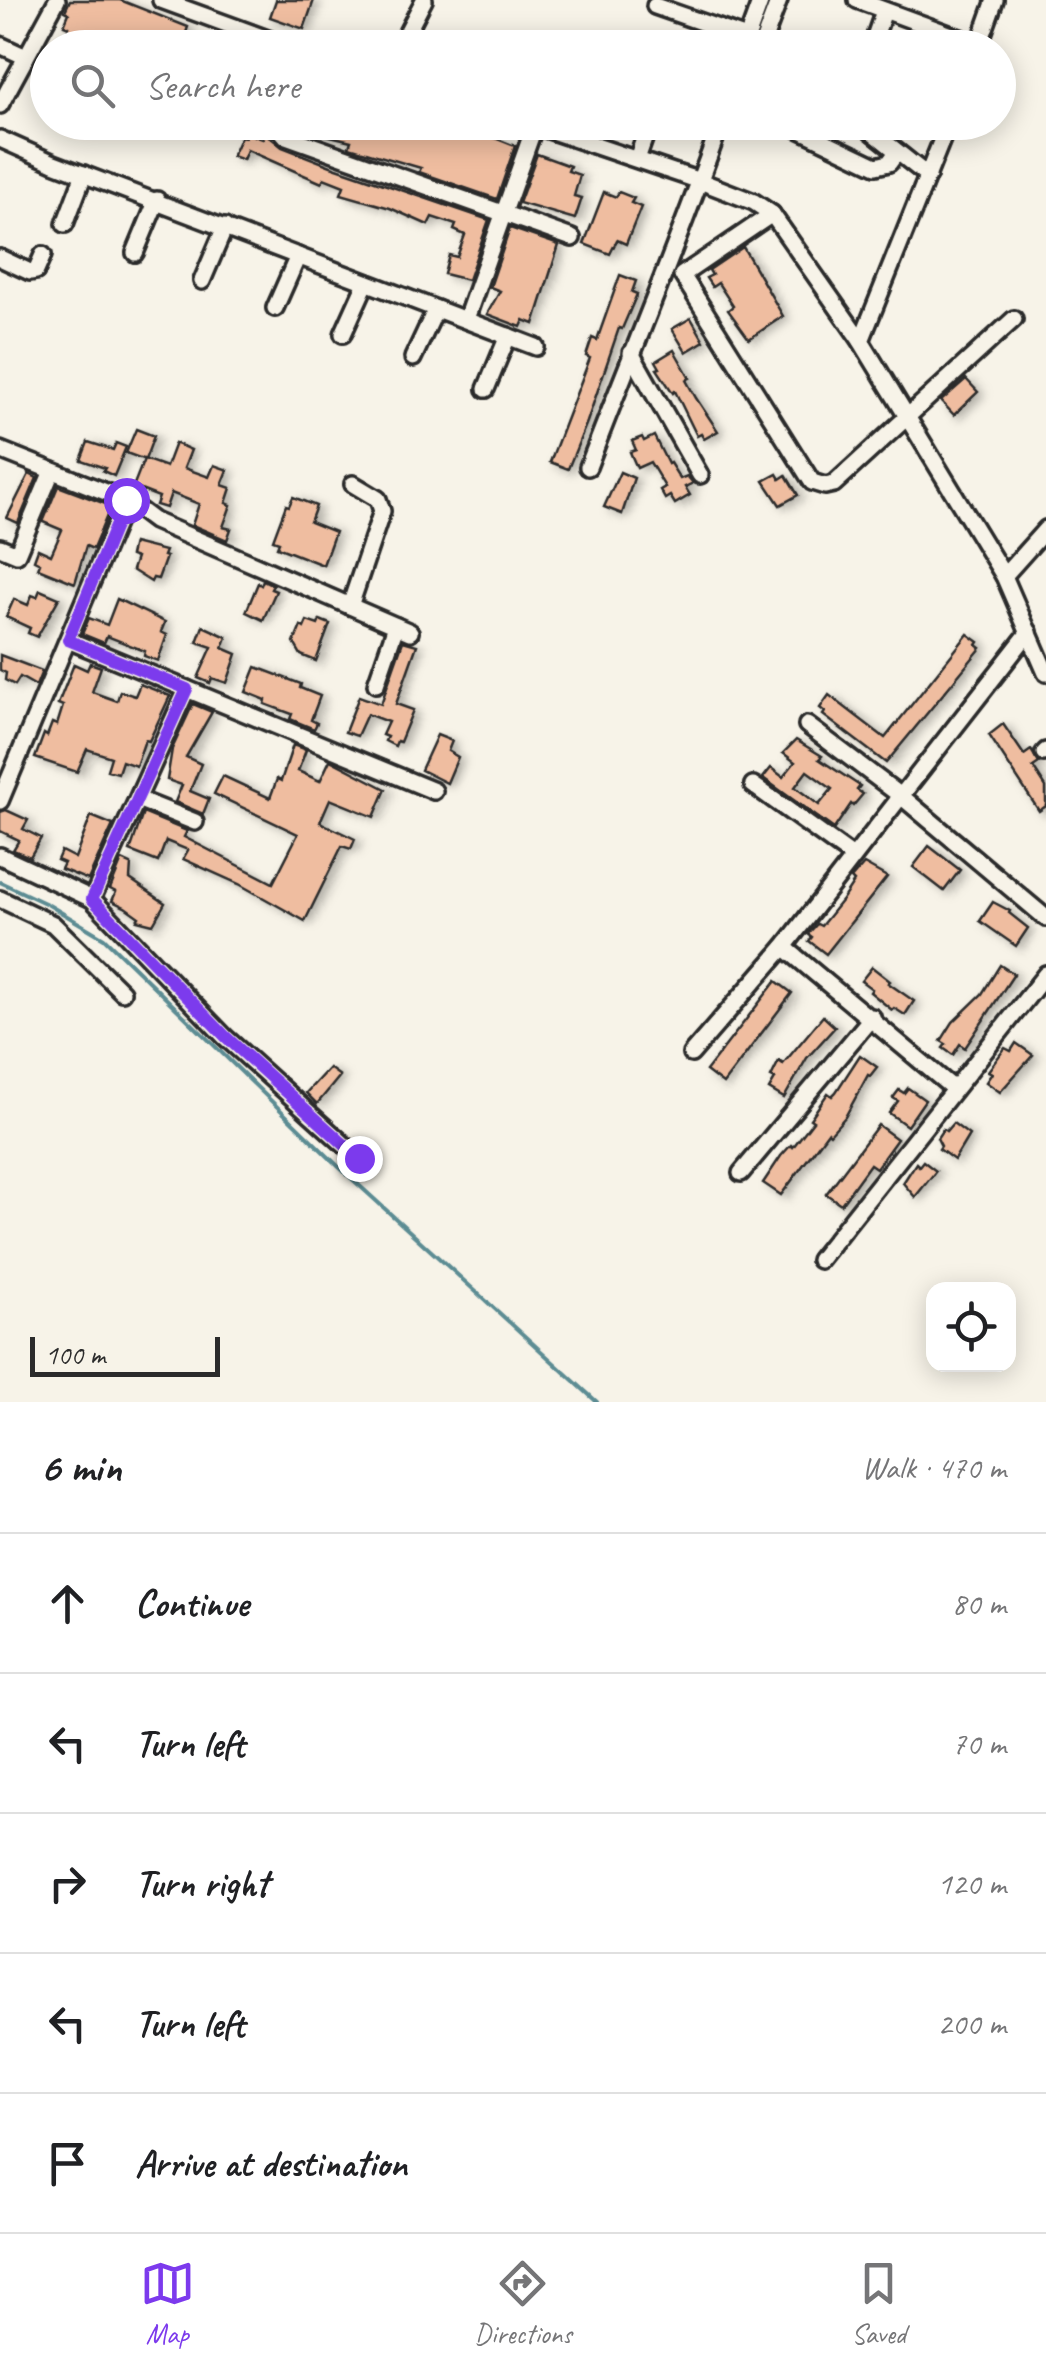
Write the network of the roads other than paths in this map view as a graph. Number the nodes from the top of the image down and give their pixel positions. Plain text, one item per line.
1 (57, 0) edge
2 (161, 0) edge
3 (424, 0) edge
4 (761, 0) edge
5 (780, 0) edge
6 (857, 0) edge
7 (995, 0) edge
8 (655, 6) dead end
9 (884, 11) junction
10 (41, 30) edge
11 (243, 30) edge
12 (408, 30) edge
13 (715, 30) edge
14 (754, 30) edge
15 (760, 30) edge
16 (877, 30) edge
17 (935, 30) edge
18 (984, 30) edge
19 (0, 45) edge
20 (30, 50) edge
21 (26, 57) junction
22 (0, 105) edge
23 (0, 139) edge
24 (297, 140) edge
25 (525, 140) edge
26 (578, 140) edge
27 (643, 140) edge
28 (714, 140) edge
29 (822, 140) edge
30 (882, 140) edge
31 (942, 140) edge
32 (897, 152) junction
33 (636, 159) junction
34 (84, 174) junction
35 (928, 176) junction
36 (700, 180) junction
37 (157, 200) junction
38 (504, 214) junction
39 (772, 214) junction
40 (65, 224) dead end
41 (225, 227) junction
42 (572, 238) dead end
43 (136, 253) dead end
44 (43, 256) dead end
45 (298, 256) junction
46 (0, 258) edge
47 (674, 274) junction
48 (202, 281) dead end
49 (366, 282) junction
50 (276, 308) dead end
51 (436, 309) junction
52 (1014, 318) dead end
53 (466, 319) junction
54 (343, 334) dead end
55 (508, 336) junction
56 (861, 342) junction
57 (536, 347) dead end
58 (631, 354) junction
59 (413, 358) dead end
60 (486, 388) dead end
61 (907, 414) junction
62 (0, 450) edge
63 (588, 467) dead end
64 (52, 471) junction
65 (700, 475) dead end
66 (353, 484) dead end
67 (126, 500) junction
68 (1046, 529) edge
69 (0, 547) edge
70 (1004, 576) junction
71 (350, 606) junction
72 (1030, 632) junction
73 (68, 640) junction
74 (1046, 672) edge
75 (376, 684) dead end
76 (187, 689) junction
77 (806, 726) dead end
78 (753, 785) dead end
79 (434, 791) dead end
80 (901, 796) junction
81 (140, 800) junction
82 (0, 801) edge
83 (195, 822) dead end
84 (0, 856) edge
85 (854, 857) junction
86 (0, 899) edge
87 (92, 899) junction
88 (1046, 918) edge
89 (784, 947) junction
90 (1046, 974) edge
91 (122, 992) dead end
92 (872, 1017) junction
93 (691, 1054) dead end
94 (954, 1088) junction
95 (359, 1158) dead end
96 (741, 1173) dead end
97 (819, 1260) dead end

1 - 10 street
2 - 11 street
3 - 12 street
4 - 14 street
5 - 15 street
6 - 9 street
7 - 18 street
8 - 13 street
9 - 16 street
9 - 17 street
19 - 21 street
20 - 21 street
21 - 22 street
23 - 34 street
24 - 38 street
25 - 38 street
26 - 33 street
27 - 33 street
28 - 36 street
29 - 32 street
30 - 32 street
31 - 35 street
32 - 35 street
33 - 36 street
34 - 37 street
34 - 40 street
35 - 56 street
36 - 39 street
36 - 47 street
37 - 41 street
37 - 43 street
38 - 42 street
38 - 53 street
39 - 47 street
39 - 56 street
41 - 45 street
41 - 48 street
44 - 46 street
45 - 49 street
45 - 50 street
47 - 58 street
47 - 61 street
49 - 51 street
49 - 54 street
51 - 53 street
51 - 59 street
52 - 61 street
53 - 55 street
55 - 57 street
55 - 60 street
56 - 61 street
58 - 63 street
58 - 65 street
61 - 70 street
62 - 64 street
64 - 67 street
64 - 69 street
66 - 71 street
67 - 71 street
67 - 73 street
68 - 70 street
70 - 72 street
71 - 75 street
72 - 74 street
72 - 80 street
73 - 76 street
73 - 82 street
76 - 79 street
76 - 81 street
77 - 80 street
78 - 85 street
80 - 85 street
80 - 88 street
81 - 83 street
81 - 87 street
84 - 87 street
85 - 89 street
86 - 91 street
87 - 95 street
89 - 92 street
89 - 93 street
90 - 94 street
92 - 94 street
92 - 96 street
94 - 97 street

